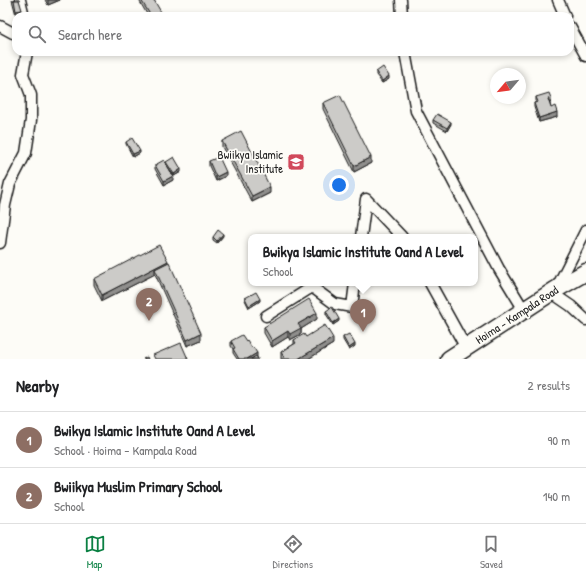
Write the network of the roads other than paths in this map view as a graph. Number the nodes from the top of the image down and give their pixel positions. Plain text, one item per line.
1 (20, 0) edge
2 (401, 0) edge
3 (558, 0) edge
4 (23, 12) edge
5 (402, 12) edge
6 (563, 12) edge
7 (0, 26) edge
8 (12, 32) edge
9 (574, 34) edge
10 (26, 56) edge
11 (406, 56) edge
12 (586, 56) edge
13 (586, 230) edge
14 (361, 234) edge
15 (399, 234) edge
16 (0, 243) edge
17 (586, 272) edge
18 (355, 286) edge
19 (432, 286) edge
20 (553, 292) junction
21 (524, 310) junction
22 (266, 316) dead end
23 (586, 320) edge
24 (466, 348) junction
25 (449, 359) edge

1 - 4 street
2 - 5 street
3 - 6 street
7 - 8 street
9 - 12 street
10 - 16 street
11 - 21 street
13 - 20 street
14 - 15 street
17 - 20 main road, Hoima - Kampala Road
18 - 22 street
19 - 24 street
20 - 21 main road, Hoima - Kampala Road
20 - 23 street
21 - 24 main road, Hoima - Kampala Road
24 - 25 main road, Hoima - Kampala Road

